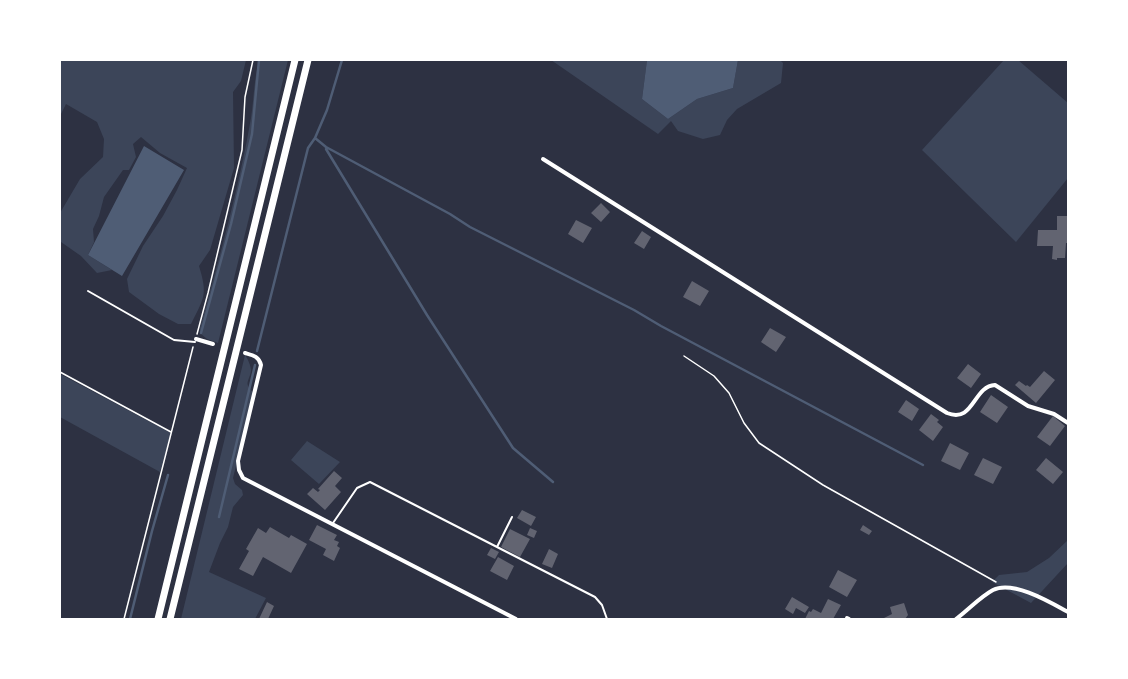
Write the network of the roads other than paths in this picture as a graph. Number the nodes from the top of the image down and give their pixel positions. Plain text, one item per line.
1 (295, 60) edge
2 (308, 60) edge
3 (543, 159) dead end
4 (88, 291) dead end
5 (195, 341) joint
6 (213, 344) dead end
7 (245, 353) dead end
8 (1068, 423) edge
9 (512, 517) dead end
10 (332, 524) junction
11 (497, 547) junction
12 (1068, 612) edge
13 (158, 619) edge
14 (170, 619) edge
15 (516, 619) edge
16 (607, 619) edge
17 (956, 619) edge

1 - 13 highway
2 - 14 highway
3 - 8 street
4 - 5 lane
5 - 6 street
7 - 10 street
9 - 11 lane
10 - 11 lane
10 - 15 street
11 - 16 lane
12 - 17 street

